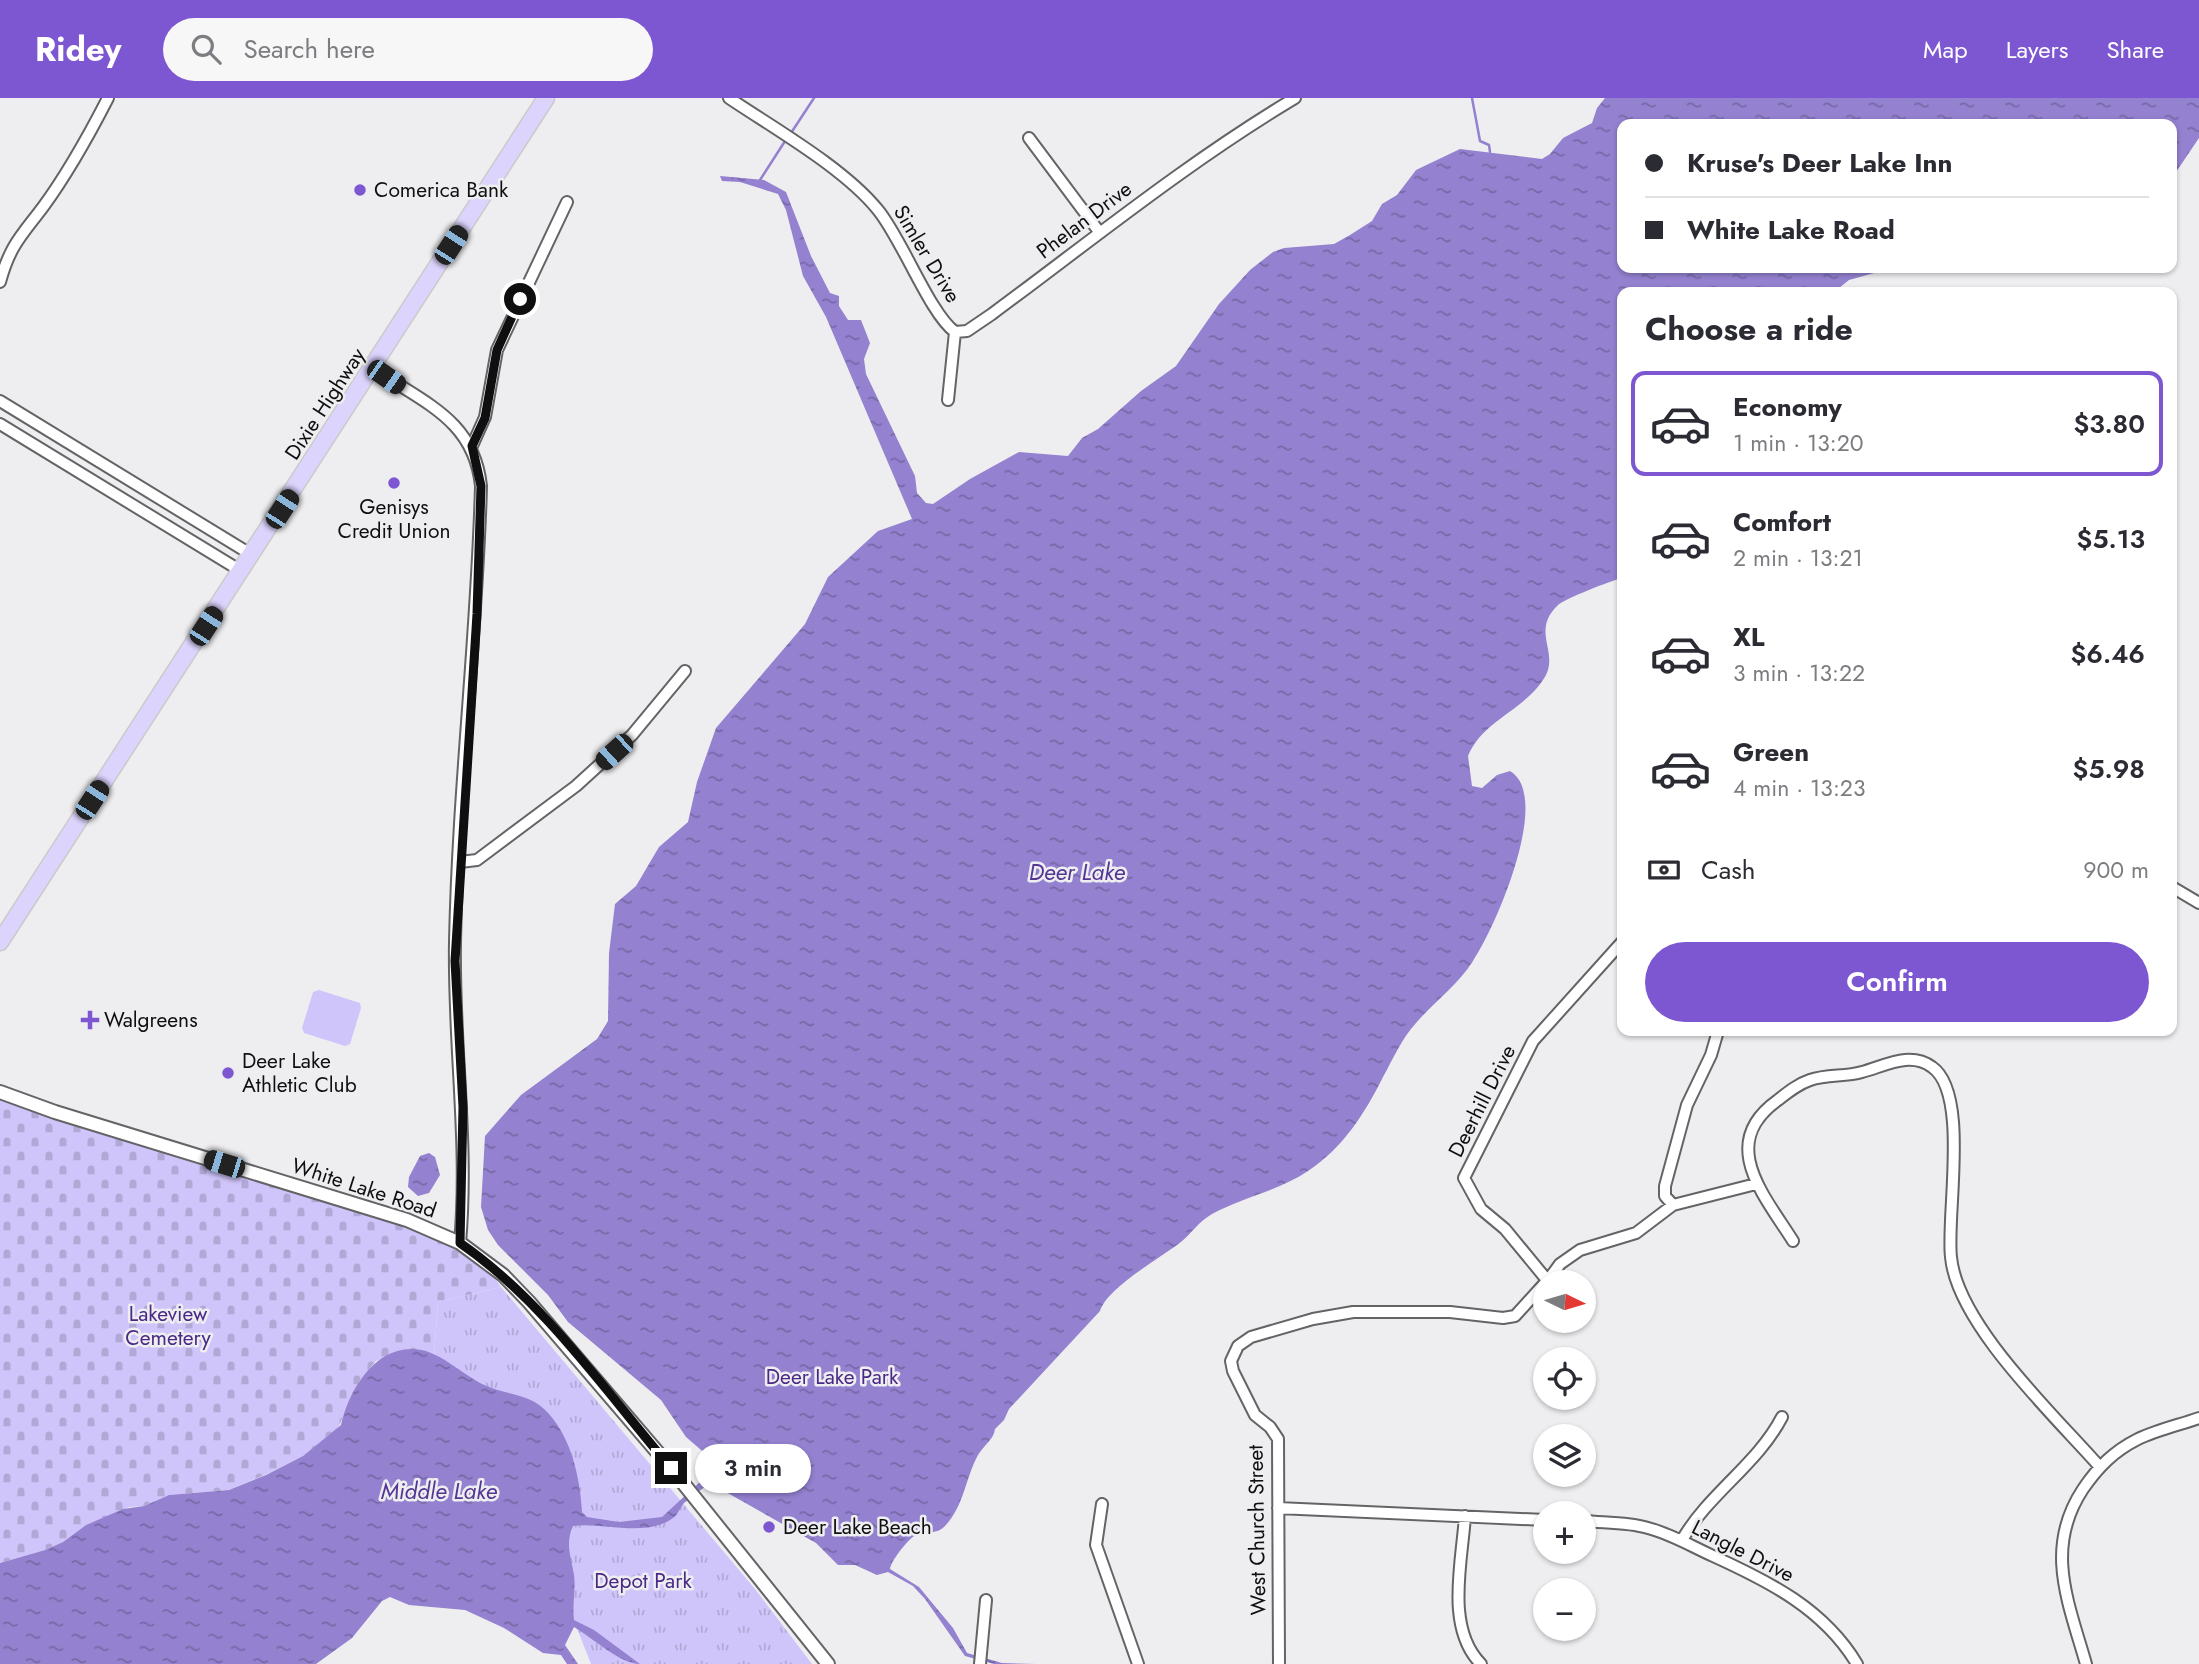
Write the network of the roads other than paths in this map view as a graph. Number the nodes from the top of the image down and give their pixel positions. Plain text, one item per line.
1 (108, 98) edge
2 (545, 98) edge
3 (729, 98) edge
4 (1294, 98) edge
5 (1029, 138) dead end
6 (567, 202) dead end
7 (1100, 233) junction
8 (0, 282) edge
9 (955, 332) junction
10 (373, 368) junction
11 (948, 400) dead end
12 (4, 403) edge
13 (0, 418) edge
14 (0, 424) edge
15 (472, 446) junction
16 (137, 485) junction
17 (127, 502) junction
18 (252, 555) junction
19 (241, 571) junction
20 (685, 671) dead end
21 (460, 862) junction
22 (2177, 890) edge
23 (2199, 903) edge
24 (0, 942) edge
25 (1617, 948) edge
26 (1717, 1036) edge
27 (0, 1092) edge
28 (1756, 1184) junction
29 (1673, 1205) junction
30 (1793, 1241) dead end
31 (460, 1243) junction
32 (1537, 1270) edge
33 (1555, 1270) edge
34 (1533, 1296) edge
35 (1782, 1417) dead end
36 (2199, 1418) edge
37 (2099, 1466) junction
38 (1102, 1504) dead end
39 (1278, 1508) junction
40 (1465, 1516) junction
41 (1533, 1519) edge
42 (1596, 1522) edge
43 (1682, 1540) junction
44 (986, 1600) dead end
45 (981, 1660) edge
46 (828, 1664) edge
47 (1138, 1664) edge
48 (1279, 1664) edge
49 (1481, 1664) edge
50 (1857, 1664) edge
51 (2085, 1664) edge

1 - 8 street
2 - 10 main road, Dixie Highway
3 - 9 street, Simler Drive
4 - 7 street, Phelan Drive
5 - 7 street
6 - 15 street
7 - 9 street, Phelan Drive
9 - 11 street
10 - 15 street
10 - 18 main road, Dixie Highway
12 - 13 street
12 - 16 street
14 - 17 street
15 - 21 street
16 - 17 street
16 - 18 street
17 - 19 street
18 - 19 main road, Dixie Highway
19 - 24 main road, Dixie Highway
20 - 21 street
21 - 31 street
22 - 23 street
25 - 32 street, Deerhill Drive
26 - 29 street
27 - 31 street, White Lake Road
28 - 29 street
28 - 30 street
28 - 37 street
29 - 33 street
31 - 46 street, White Lake Road
34 - 39 street, West Church Street
35 - 43 street
36 - 37 street
37 - 51 street
38 - 47 street
39 - 40 street
39 - 48 street, West Church Street
40 - 41 street
40 - 49 street
42 - 43 street, Langle Drive
43 - 50 street, Langle Drive
44 - 45 street

